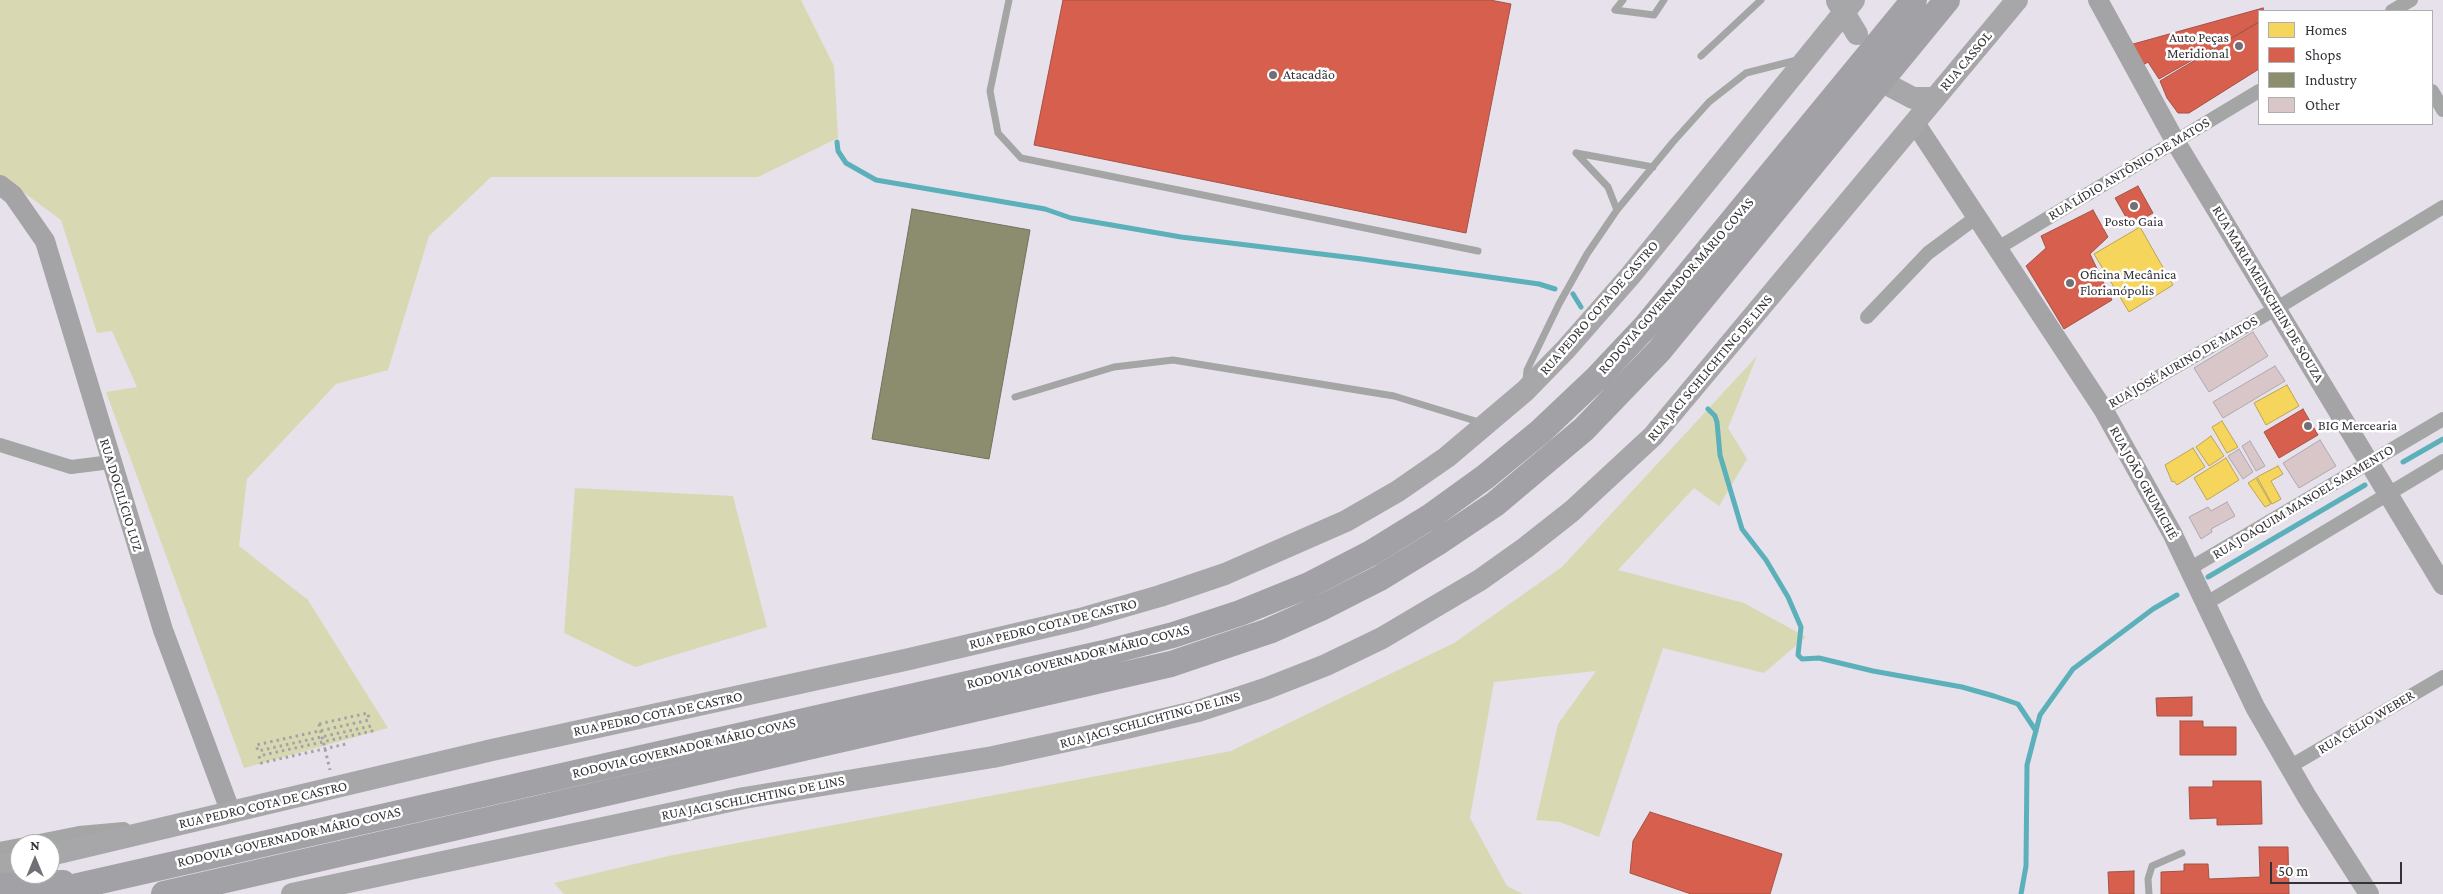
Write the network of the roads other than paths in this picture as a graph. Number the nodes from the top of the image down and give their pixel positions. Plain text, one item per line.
1 (1009, 0) edge
2 (1623, 0) edge
3 (1664, 0) edge
4 (1761, 0) edge
5 (1914, 0) edge
6 (1947, 0) edge
7 (2017, 0) edge
8 (2098, 0) edge
9 (2411, 0) edge
10 (1847, 3) edge
11 (2394, 10) edge
12 (1857, 33) dead end
13 (1701, 56) dead end
14 (1807, 57) junction
15 (2258, 92) edge
16 (2433, 93) edge
17 (1935, 98) junction
18 (2443, 110) edge
19 (1915, 123) junction
20 (2175, 141) junction
21 (1653, 167) junction
22 (0, 185) edge
23 (2443, 207) edge
24 (1617, 210) junction
25 (1978, 216) junction
26 (1998, 248) junction
27 (1478, 251) dead end
28 (2277, 308) junction
29 (1867, 317) dead end
30 (1524, 391) junction
31 (1015, 397) dead end
32 (2103, 408) junction
33 (2443, 419) edge
34 (1487, 424) junction
35 (0, 445) edge
36 (2443, 461) edge
37 (111, 462) junction
38 (2369, 463) junction
39 (2387, 495) junction
40 (2189, 569) junction
41 (2443, 585) edge
42 (2205, 604) junction
43 (2443, 677) edge
44 (2289, 767) junction
45 (231, 813) junction
46 (170, 827) junction
47 (60, 837) edge
48 (60, 853) edge
49 (2182, 853) dead end
50 (99, 881) junction
51 (0, 886) edge
52 (43, 894) edge
53 (164, 894) edge
54 (292, 894) edge
55 (2149, 894) edge
56 (2369, 894) edge

1 - 27 lane
2 - 3 lane
4 - 13 lane
5 - 50 highway, RODOVIA GOVERNADOR MÁRIO COVAS
6 - 53 highway, RODOVIA GOVERNADOR MÁRIO COVAS
7 - 17 main road, RUA CASSOL
8 - 20 main road, RUA MARIA MEINCHEIN DE SOUZA
9 - 11 street
10 - 12 main road
10 - 14 main road, RUA PEDRO COTA DE CASTRO
14 - 21 lane
14 - 30 main road, RUA PEDRO COTA DE CASTRO
15 - 20 street, RUA LÍDIO ANTÔNIO DE MATOS
16 - 18 street
17 - 19 main road, RUA CASSOL
17 - 19 main road, RUA JOÃO GRUMICHÉ
19 - 25 main road, RUA JOÃO GRUMICHÉ
19 - 54 main road, RUA JACI SCHLICHTING DE LINS
20 - 26 street, RUA LÍDIO ANTÔNIO DE MATOS
20 - 28 main road, RUA MARIA MEINCHEIN DE SOUZA
21 - 24 lane
21 - 24 lane
22 - 37 main road, RUA DOCILÍCIO LUZ
23 - 28 street, RUA JOSÉ AURINO DE MATOS
24 - 30 lane
25 - 26 main road, RUA JOÃO GRUMICHÉ
25 - 29 street
26 - 32 main road, RUA JOÃO GRUMICHÉ
28 - 32 street, RUA JOSÉ AURINO DE MATOS
28 - 38 main road, RUA MARIA MEINCHEIN DE SOUZA
30 - 34 main road, RUA PEDRO COTA DE CASTRO
31 - 34 lane
32 - 40 main road, RUA JOÃO GRUMICHÉ
33 - 38 street, RUA JOAQUIM MANOEL SARMENTO
34 - 45 main road, RUA PEDRO COTA DE CASTRO
35 - 37 street
36 - 39 street
37 - 45 main road, RUA DOCILÍCIO LUZ
38 - 39 main road, RUA MARIA MEINCHEIN DE SOUZA
38 - 40 street, RUA JOAQUIM MANOEL SARMENTO
39 - 41 main road, RUA MARIA MEINCHEIN DE SOUZA
39 - 42 street
40 - 42 main road, RUA JOÃO GRUMICHÉ
42 - 44 main road, RUA JOÃO GRUMICHÉ
43 - 44 street, RUA CÉLIO WEBER
44 - 56 main road, RUA JOÃO GRUMICHÉ
45 - 46 main road, RUA PEDRO COTA DE CASTRO
46 - 47 street
46 - 48 main road, RUA PEDRO COTA DE CASTRO
49 - 55 lane
50 - 51 highway
50 - 52 highway, RODOVIA GOVERNADOR MÁRIO COVAS

